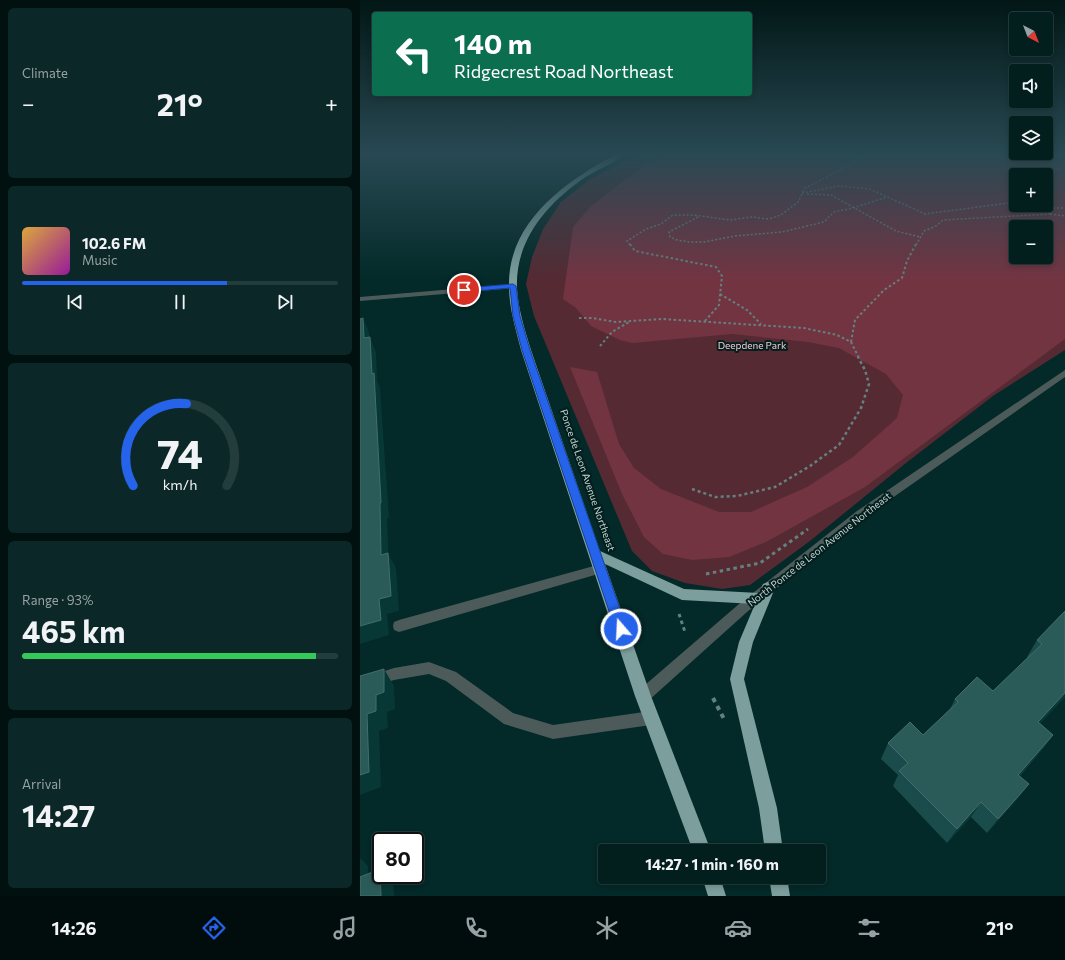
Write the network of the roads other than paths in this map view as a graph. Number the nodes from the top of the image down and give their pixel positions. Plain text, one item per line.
1 (556, 197) edge
2 (513, 286) junction
3 (360, 299) edge
4 (1065, 373) edge
5 (596, 555) junction
6 (601, 569) junction
7 (762, 593) junction
8 (399, 626) dead end
9 (360, 685) edge
10 (643, 696) junction
11 (651, 718) junction
12 (699, 844) edge
13 (773, 844) edge
14 (713, 884) edge
15 (779, 884) edge
16 (717, 896) edge
17 (781, 896) edge

1 - 2 highway, Ponce de Leon Avenue Northeast
2 - 3 street
2 - 5 highway, Ponce de Leon Avenue Northeast
4 - 7 street, North Ponce de Leon Avenue Northeast
5 - 6 highway, Ponce de Leon Avenue Northeast
5 - 7 highway
6 - 8 street
6 - 10 highway, Ponce de Leon Avenue Northeast
7 - 10 street, North Ponce de Leon Avenue Northeast
7 - 13 highway
9 - 11 street
10 - 11 highway, Ponce de Leon Avenue Northeast
11 - 12 highway, Ponce de Leon Avenue Northeast
14 - 16 highway
15 - 17 highway

